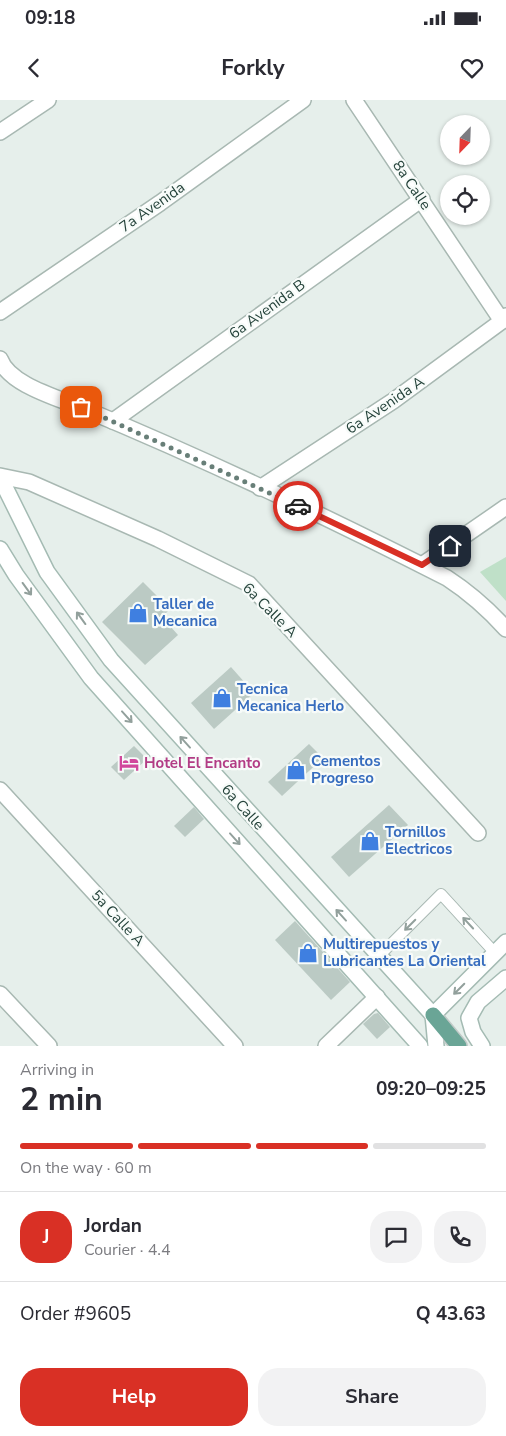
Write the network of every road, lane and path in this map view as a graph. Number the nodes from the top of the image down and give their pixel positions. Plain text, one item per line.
1 (48, 100) edge
2 (302, 100) edge
3 (354, 100) edge
4 (0, 132) edge
5 (422, 199) junction
6 (0, 312) edge
7 (504, 318) edge
8 (0, 359) edge
9 (113, 420) junction
10 (0, 476) edge
11 (260, 488) junction
12 (506, 507) edge
13 (0, 549) edge
14 (422, 565) junction
15 (506, 629) edge
16 (0, 790) edge
17 (478, 832) dead end
18 (501, 948) edge
19 (379, 956) junction
20 (506, 978) edge
21 (0, 994) edge
22 (377, 997) junction
23 (433, 1015) junction
24 (49, 1046) edge
25 (235, 1046) edge
26 (326, 1046) edge
27 (420, 1046) edge
28 (436, 1046) edge
29 (459, 1046) edge
30 (482, 1046) edge

1 - 4 street
2 - 6 street, 7a Avenida
3 - 5 street, 8a Calle
5 - 7 street, 8a Calle
5 - 9 street, 6a Avenida B
7 - 11 street, 6a Avenida A
8 - 9 street
9 - 11 street
10 - 17 street, 6a Calle A
19 -> 10 street, 6a Calle
11 - 14 street
12 - 14 street
13 -> 22 street, 6a Calle
14 - 15 street
16 - 25 street, 5a Calle A
18 -> 19 lane
18 -> 23 street
19 - 23 street, 6a Calle
20 - 30 street
21 - 24 street
22 - 26 street
22 - 27 street, 6a Calle
23 - 28 street
23 - 29 main road, 6a Calle

